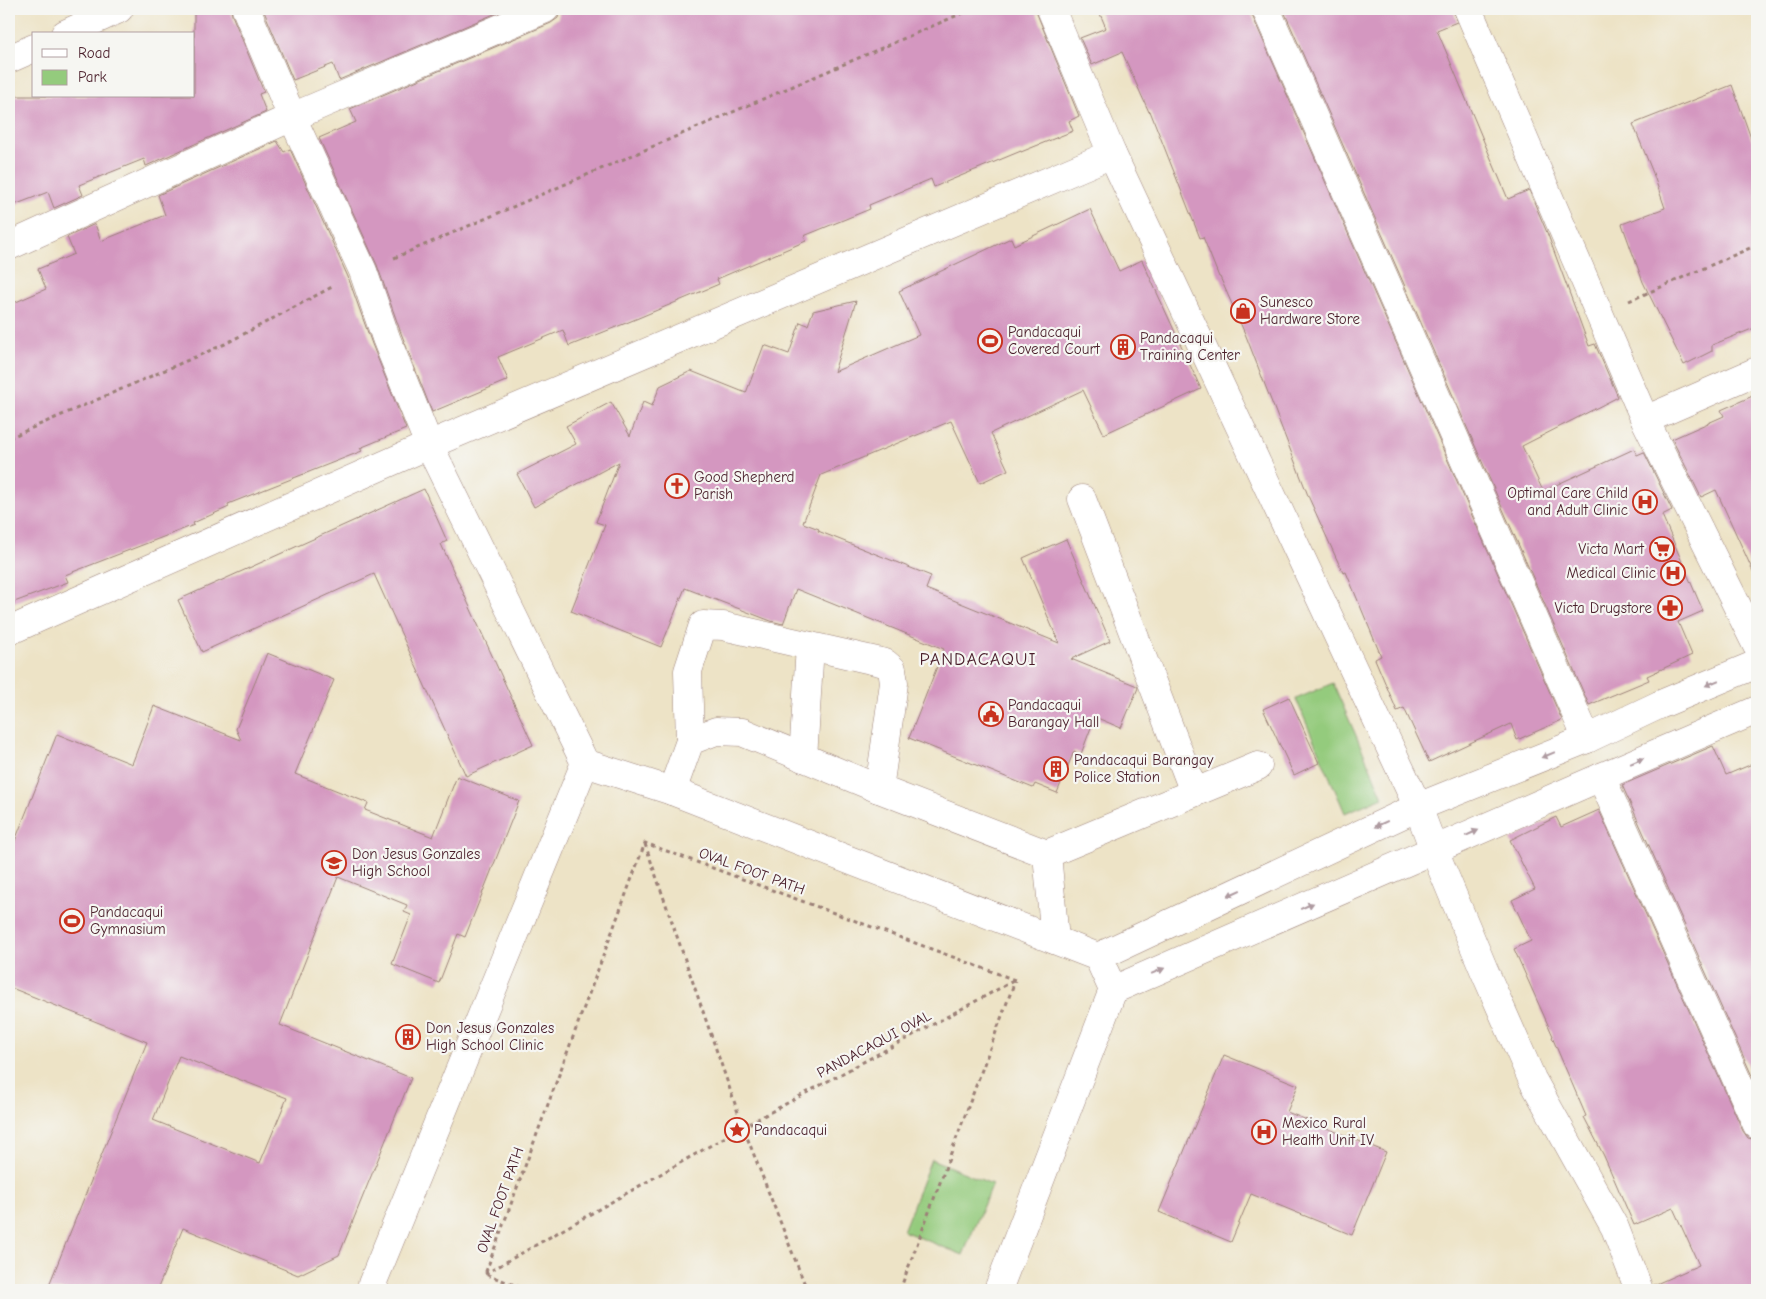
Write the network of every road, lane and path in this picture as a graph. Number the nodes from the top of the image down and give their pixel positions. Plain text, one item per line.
1 (120, 9) edge
2 (246, 9) edge
3 (545, 9) edge
4 (972, 9) edge
5 (1051, 9) edge
6 (1266, 9) edge
7 (1468, 9) edge
8 (69, 32) edge
9 (32, 49) edge
10 (9, 59) edge
11 (292, 117) junction
12 (1112, 154) junction
13 (1757, 245) edge
14 (9, 246) edge
15 (364, 271) junction
16 (1599, 314) junction
17 (1757, 371) edge
18 (1645, 420) junction
19 (9, 438) edge
20 (429, 445) junction
21 (1082, 499) dead end
22 (9, 631) edge
23 (810, 646) junction
24 (1757, 646) edge
25 (1757, 664) edge
26 (1757, 710) edge
27 (1587, 739) junction
28 (690, 741) junction
29 (803, 758) junction
30 (585, 763) junction
31 (1258, 766) dead end
32 (1601, 776) junction
33 (879, 789) junction
34 (672, 791) junction
35 (1194, 792) junction
36 (1418, 806) junction
37 (645, 843) junction
38 (1434, 850) junction
39 (1047, 854) junction
40 (1054, 940) junction
41 (1098, 957) junction
42 (1015, 980) junction
43 (1113, 990) junction
44 (1757, 1125) edge
45 (743, 1127) junction
46 (485, 1274) junction
47 (368, 1288) edge
48 (528, 1290) edge
49 (807, 1290) edge
50 (900, 1290) edge
51 (998, 1290) edge
52 (1639, 1290) edge

1 - 8 street
2 - 11 street
3 - 11 street
4 - 15 path
5 - 12 street
6 - 27 street
7 - 16 street
9 - 10 street
11 - 14 street
11 - 15 street
12 - 20 street
12 - 36 street
13 - 16 path
15 - 19 path
15 - 20 street
16 - 18 street
17 - 18 street
18 - 24 street
20 - 22 street
20 - 30 street
21 - 35 street
23 - 28 street
23 - 29 street
23 - 33 street
25 -> 27 street
32 -> 26 street
27 -> 36 street
28 - 29 street
28 - 34 street
29 - 33 street
30 - 34 street
30 - 47 street
31 - 35 street
38 -> 32 street
32 - 44 street
33 - 39 street
34 - 40 street
35 - 39 street
36 - 38 street
36 -> 41 street
37 - 42 path, OVAL FOOT PATH
37 - 45 path
37 - 46 path, OVAL FOOT PATH
43 -> 38 street
38 - 52 street
39 - 40 street
40 - 41 street
41 - 43 street
42 - 45 path, PANDACAQUI OVAL
42 - 50 path
43 - 51 street
45 - 46 path, PANDACAQUI OVAL
45 - 49 path
46 - 48 path, OVAL FOOT PATH

